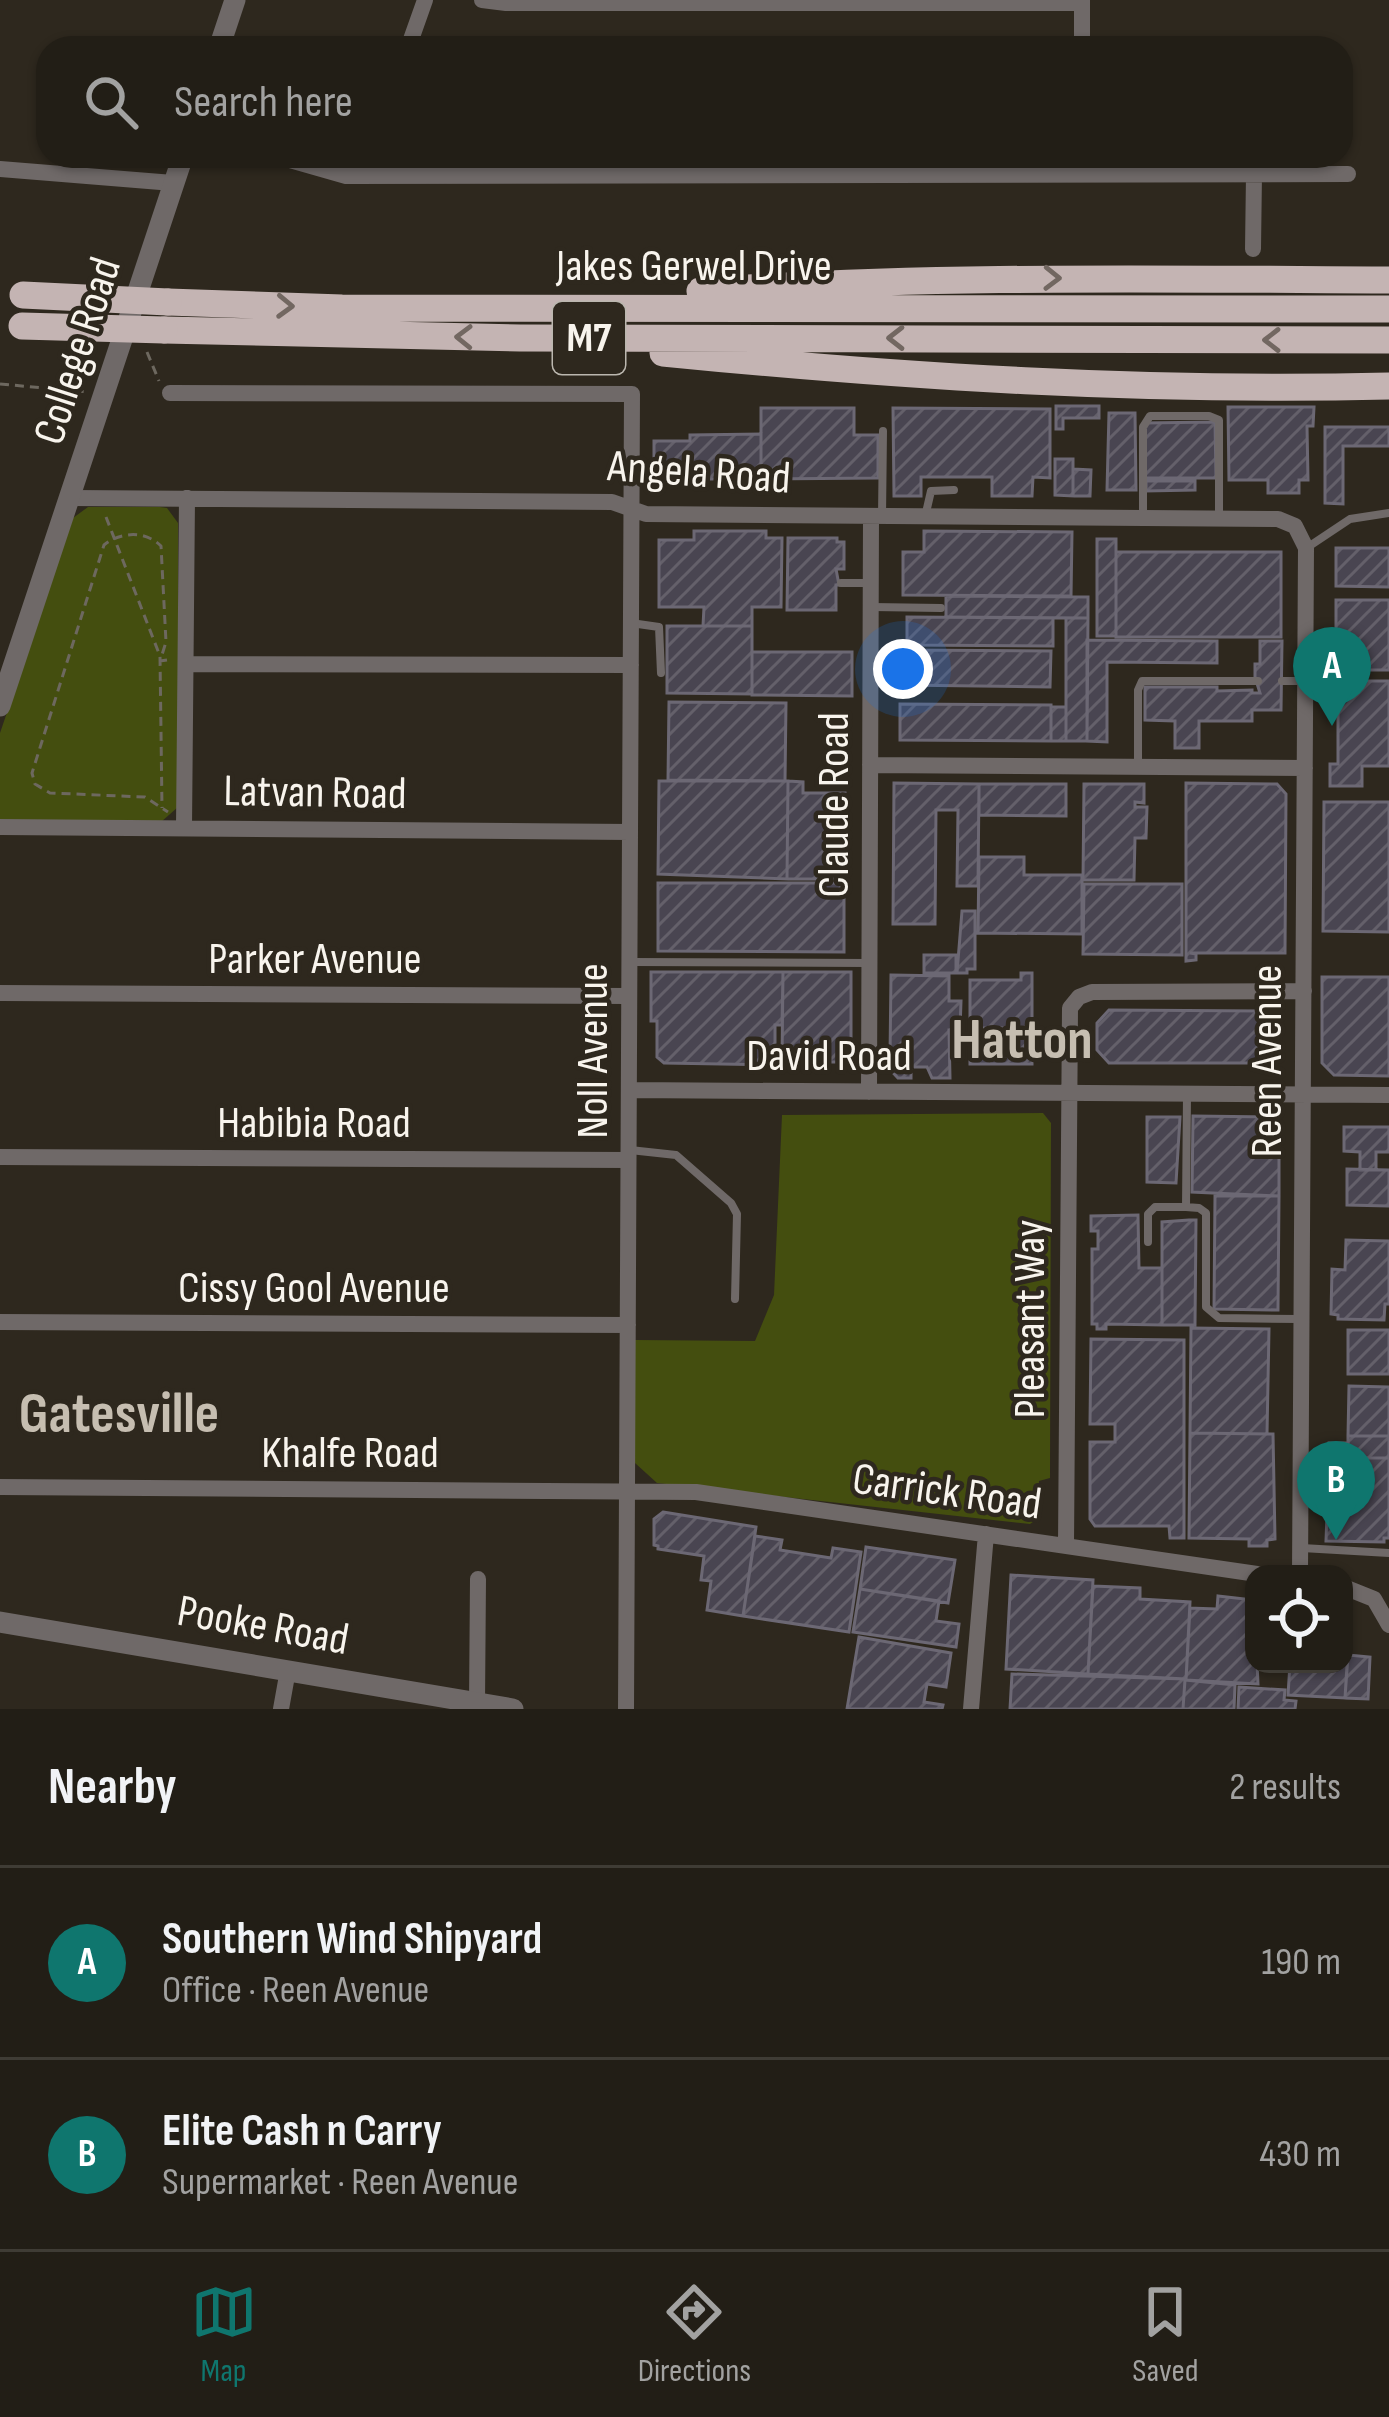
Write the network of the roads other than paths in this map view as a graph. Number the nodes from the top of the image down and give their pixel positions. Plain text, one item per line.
1 (235, 0) edge
2 (425, 0) edge
3 (482, 0) edge
4 (1082, 2) edge
5 (223, 36) edge
6 (412, 36) edge
7 (1082, 36) edge
8 (179, 168) edge
9 (310, 168) edge
10 (378, 168) edge
11 (1140, 168) edge
12 (0, 169) edge
13 (1254, 174) junction
14 (1348, 174) dead end
15 (173, 183) junction
16 (1253, 249) dead end
17 (1389, 280) edge
18 (12, 294) edge
19 (516, 308) junction
20 (1389, 309) edge
21 (166, 316) junction
22 (11, 325) edge
23 (520, 338) junction
24 (1389, 340) edge
25 (1389, 386) edge
26 (170, 393) dead end
27 (883, 431) dead end
28 (954, 490) dead end
29 (70, 498) junction
30 (187, 498) junction
31 (632, 508) junction
32 (1389, 513) edge
33 (877, 518) junction
34 (926, 518) junction
35 (1143, 519) junction
36 (1219, 519) junction
37 (1306, 548) junction
38 (841, 583) dead end
39 (871, 584) junction
40 (871, 607) junction
41 (941, 608) dead end
42 (631, 622) junction
43 (187, 664) junction
44 (631, 665) junction
45 (662, 673) dead end
46 (1258, 681) dead end
47 (1282, 681) dead end
48 (1306, 681) junction
49 (0, 706) edge
50 (870, 765) junction
51 (1138, 766) junction
52 (1305, 768) junction
53 (178, 822) junction
54 (0, 827) edge
55 (630, 832) junction
56 (629, 962) junction
57 (870, 963) junction
58 (1304, 991) junction
59 (0, 994) edge
60 (629, 996) junction
61 (628, 1090) junction
62 (869, 1092) junction
63 (1067, 1093) junction
64 (1187, 1094) junction
65 (1303, 1095) junction
66 (1389, 1095) edge
67 (628, 1155) junction
68 (0, 1157) edge
69 (1186, 1208) junction
70 (1148, 1241) dead end
71 (736, 1299) dead end
72 (1302, 1319) junction
73 (0, 1322) edge
74 (628, 1325) junction
75 (0, 1487) edge
76 (627, 1490) junction
77 (986, 1534) junction
78 (1066, 1545) junction
79 (1300, 1548) junction
80 (1389, 1553) edge
81 (1300, 1565) edge
82 (1245, 1572) edge
83 (478, 1579) dead end
84 (1353, 1589) edge
85 (1384, 1601) edge
86 (0, 1622) edge
87 (1389, 1625) edge
88 (288, 1670) junction
89 (478, 1703) junction
90 (281, 1709) edge
91 (513, 1709) edge
92 (626, 1709) edge
93 (971, 1709) edge

1 - 5 street
2 - 6 street
3 - 4 street
4 - 7 street
8 - 15 street, College Road
9 - 10 street
11 - 13 street
12 - 15 street
13 - 14 street
13 - 16 street
15 - 29 street, College Road
19 -> 17 highway
18 - 21 highway, Jakes Gerwel Drive / M7, bridge
19 - 20 highway, Jakes Gerwel Drive / M7
21 -> 19 highway, Jakes Gerwel Drive / M7
21 - 22 highway, Jakes Gerwel Drive / M7, bridge
23 -> 21 highway, Jakes Gerwel Drive / M7
24 -> 23 highway, Jakes Gerwel Drive / M7
23 - 25 highway
26 - 31 street, Noll Avenue
27 - 33 lane
28 - 34 lane
29 - 30 street, Angela Road
29 - 49 street, College Road
30 - 31 street, Angela Road
30 - 43 street
31 - 33 street, Angela Road
31 - 42 street, Noll Avenue
32 - 37 lane
33 - 34 street, Angela Road
33 - 39 street, Claude Road
34 - 35 street, Angela Road
35 - 36 street, Angela Road
35 - 36 lane
36 - 37 street, Angela Road
37 - 48 street, Reen Avenue
38 - 39 lane
39 - 40 street, Claude Road
40 - 41 lane
40 - 50 street, Claude Road
42 - 44 street, Noll Avenue
42 - 45 lane
43 - 44 street
43 - 53 street
44 - 55 street, Noll Avenue
46 - 51 lane
47 - 48 lane
48 - 52 street, Reen Avenue
50 - 51 street
50 - 57 street, Claude Road
51 - 52 street
52 - 58 street, Reen Avenue
53 - 54 street, Latvan Road
53 - 55 street, Latvan Road
55 - 56 street, Noll Avenue
56 - 57 lane
56 - 60 street, Noll Avenue
57 - 62 street, Claude Road
58 - 63 street, Pleasant Way
58 - 65 street, Reen Avenue
59 - 60 street, Parker Avenue
60 - 61 street, Noll Avenue
61 - 62 street, David Road
61 - 67 street, Noll Avenue
62 - 63 street, David Road
63 - 64 street, David Road
63 - 78 street, Pleasant Way
64 - 65 street, David Road
64 - 69 lane
65 - 66 street, David Road
65 - 72 street, Reen Avenue
67 - 68 street, Habibia Road
67 - 71 lane
67 - 74 street, Noll Avenue
69 - 70 lane
69 - 72 lane
72 - 79 street, Reen Avenue
73 - 74 street, Cissy Gool Avenue
74 - 76 street, Noll Avenue
75 - 76 street, Khalfe Road
76 - 77 street, Carrick Road
76 - 92 street, Noll Avenue
77 - 78 street, Carrick Road
77 - 93 street
78 - 82 street, Carrick Road
79 - 80 lane
79 - 81 street, Reen Avenue
83 - 89 street
84 - 85 street
85 - 87 street
86 - 88 street, Pooke Road
88 - 89 street, Pooke Road
88 - 90 street
89 - 91 street, Pooke Road

